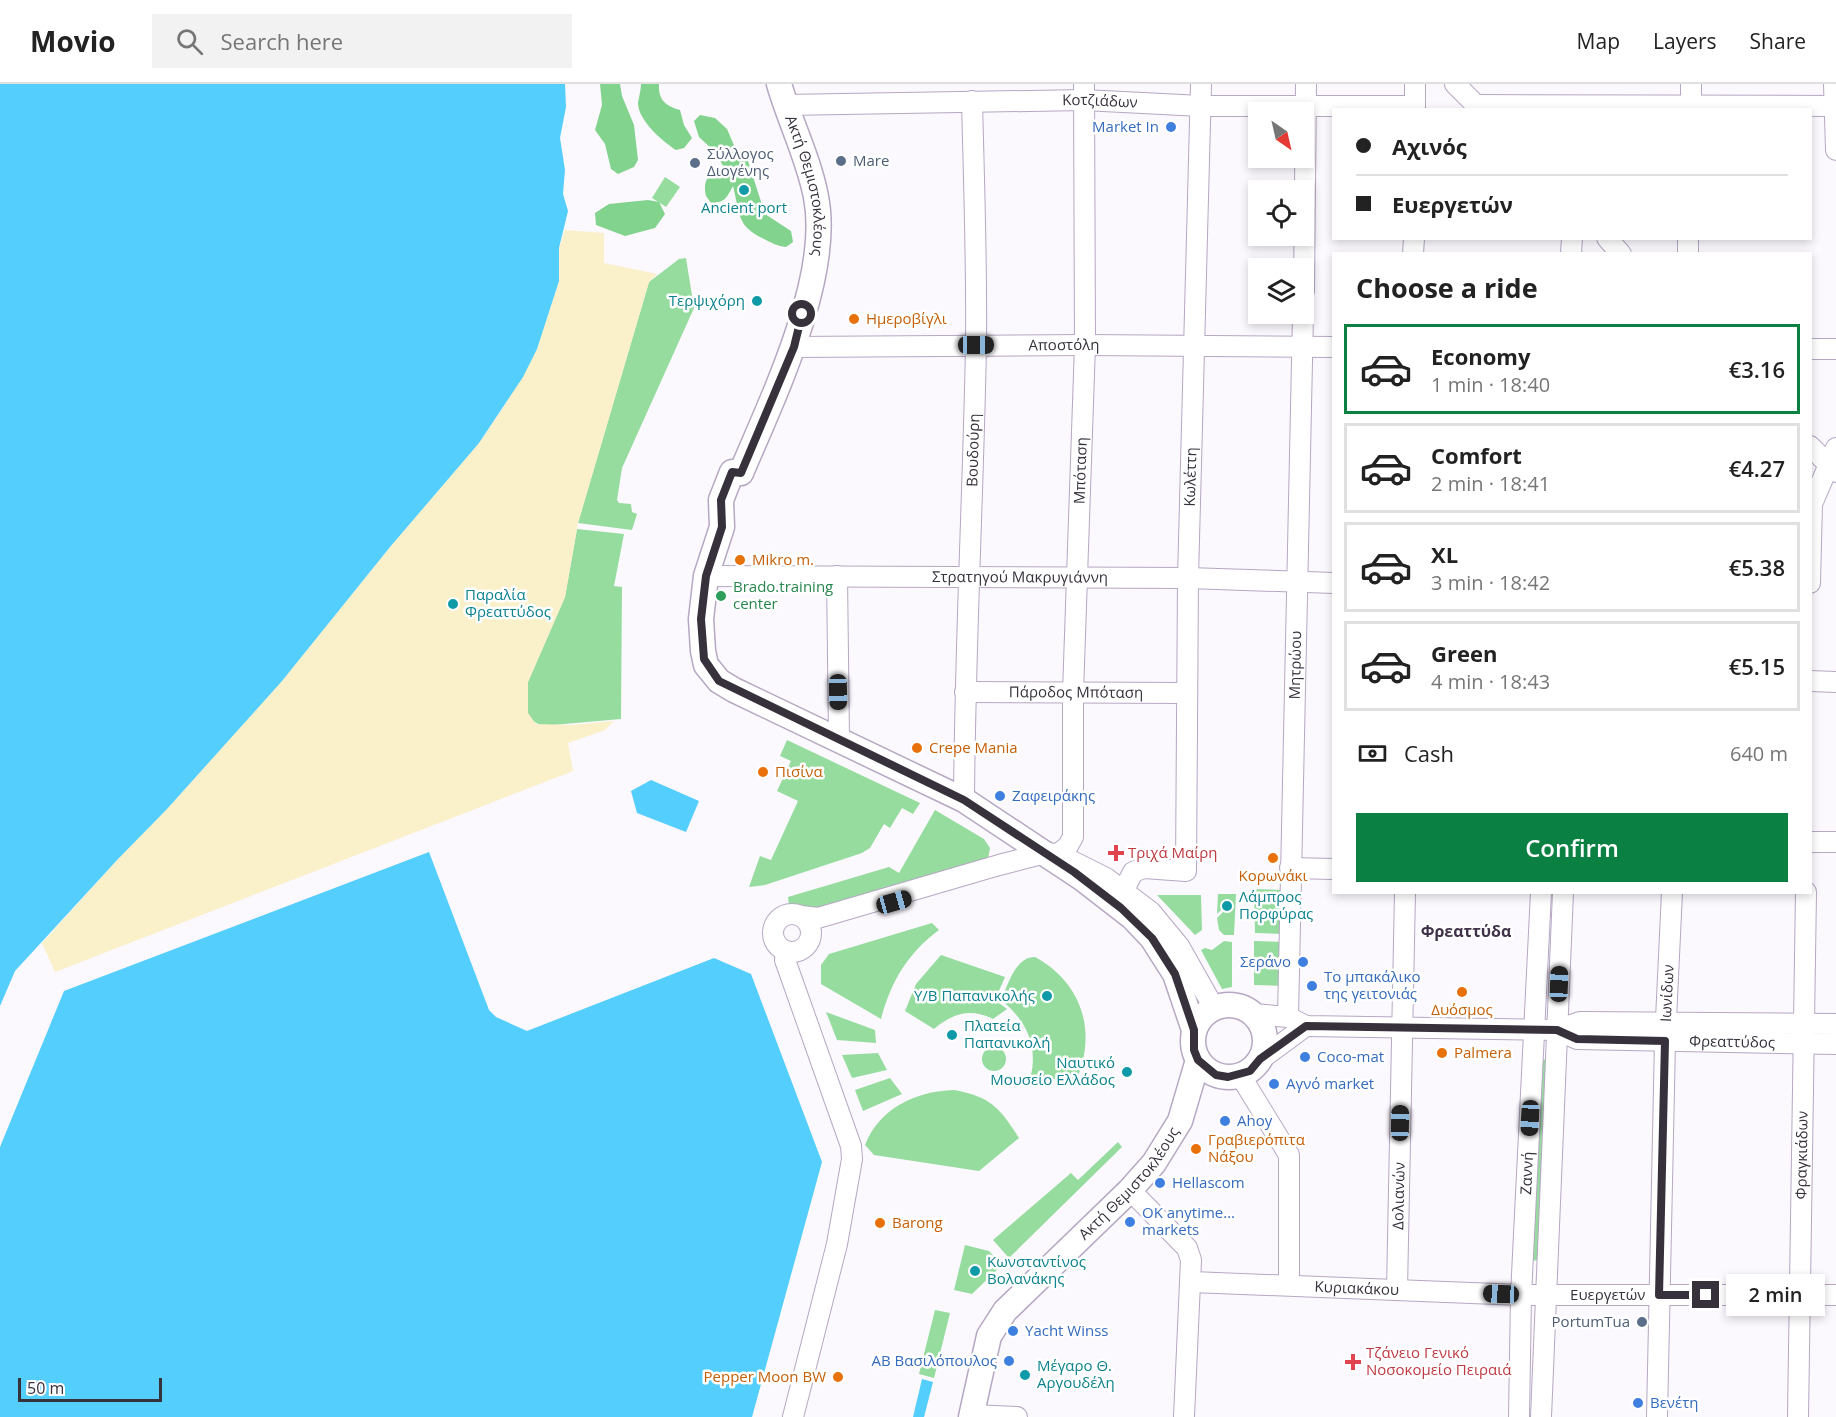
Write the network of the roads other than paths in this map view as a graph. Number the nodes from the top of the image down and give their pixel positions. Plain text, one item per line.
1 (1201, 84) edge
2 (1306, 84) edge
3 (1415, 84) edge
4 (1455, 84) edge
5 (1691, 84) edge
6 (1834, 84) edge
7 (1084, 92) edge
8 (782, 95) edge
9 (1573, 99) edge
10 (972, 101) junction
11 (1307, 102) edge
12 (1201, 106) junction
13 (1248, 106) edge
14 (1314, 106) edge
15 (1836, 106) edge
16 (1478, 107) edge
17 (1691, 107) edge
18 (1415, 108) edge
19 (1836, 150) edge
20 (1306, 168) edge
21 (1608, 240) edge
22 (1619, 252) edge
23 (1305, 258) edge
24 (1303, 324) edge
25 (976, 345) junction
26 (1085, 345) junction
27 (1194, 346) junction
28 (794, 347) junction
29 (1302, 347) junction
30 (1332, 348) edge
31 (1812, 349) edge
32 (1836, 349) edge
33 (1812, 447) edge
34 (1834, 462) edge
35 (1812, 504) edge
36 (706, 576) junction
37 (837, 576) junction
38 (971, 578) junction
39 (1079, 578) junction
40 (1188, 578) junction
41 (1299, 582) junction
42 (1332, 583) edge
43 (1812, 681) edge
44 (1836, 682) edge
45 (965, 692) junction
46 (1073, 693) junction
47 (1186, 693) junction
48 (839, 738) junction
49 (964, 800) junction
50 (1812, 842) edge
51 (1836, 842) edge
52 (1054, 854) junction
53 (1290, 868) junction
54 (1332, 869) edge
55 (1082, 879) junction
56 (1124, 890) junction
57 (1405, 894) edge
58 (1541, 894) edge
59 (1563, 894) edge
60 (1672, 894) edge
61 (1806, 894) edge
62 (801, 916) junction
63 (812, 935) junction
64 (785, 960) dead end
65 (1214, 1008) junction
66 (1253, 1014) junction
67 (1288, 1017) junction
68 (1803, 1023) junction
69 (1836, 1024) edge
70 (1306, 1026) junction
71 (1402, 1028) junction
72 (1534, 1029) junction
73 (1194, 1030) junction
74 (1557, 1030) junction
75 (1666, 1031) junction
76 (1804, 1043) junction
77 (1836, 1044) edge
78 (1260, 1059) junction
79 (1198, 1060) junction
80 (1240, 1076) junction
81 (1130, 1190) junction
82 (1192, 1282) junction
83 (1289, 1285) junction
84 (1397, 1290) junction
85 (1521, 1295) junction
86 (1546, 1295) junction
87 (1659, 1295) junction
88 (1800, 1295) junction
89 (1836, 1295) edge
90 (971, 1416) edge
91 (793, 1417) edge
92 (1017, 1417) edge
93 (1184, 1417) edge
94 (1519, 1417) edge
95 (1540, 1417) edge
96 (1657, 1417) edge
97 (1798, 1417) edge

1 - 12 street, Κωλέττη
2 - 11 street
3 - 18 street
4 - 16 street
5 - 17 street
6 - 15 street
7 - 10 street, Κοτζιάδων
7 - 12 street, Κοτζιάδων
7 - 26 street, Μπόταση
8 - 10 street, Κοτζιάδων
8 - 28 main road, Ακτή Θεμιστοκλέους
9 - 16 street
9 - 17 street
10 - 25 street, Βουδούρη
12 - 13 street, Κοτζιάδων
12 - 27 street, Κωλέττη
14 - 18 street, Κοτζιάδων
15 - 17 street
15 - 19 street
20 - 23 street
21 - 22 street
24 - 29 street, Μητρώου
25 - 26 street, Αποστόλη
25 - 28 street, Αποστόλη
25 - 38 street, Βουδούρη
26 - 27 street, Αποστόλη
26 - 39 street, Μπόταση
27 - 29 street, Αποστόλη
27 - 40 street, Κωλέττη
28 - 36 main road, Ακτή Θεμιστοκλέους
29 - 30 street, Αποστόλη
29 - 41 street, Μητρώου
31 - 32 street
33 - 34 street
34 - 35 street
36 - 37 street, Στρατηγού Μακρυγιάννη
36 - 48 main road, Ακτή Θεμιστοκλέους
37 - 38 street, Στρατηγού Μακρυγιάννη
37 - 48 street
38 - 39 street, Στρατηγού Μακρυγιάννη
38 - 45 street, Βουδούρη
39 - 40 street, Στρατηγού Μακρυγιάννη
39 - 46 street, Μπόταση
40 - 41 street, Στρατηγού Μακρυγιάννη
40 - 47 street, Κωλέττη
41 - 42 street, Στρατηγού Μακρυγιάννη
41 - 53 street, Μητρώου
43 - 44 street
45 - 46 street, Πάροδος Μπόταση
45 - 49 street, Βουδούρη
46 - 47 street, Πάροδος Μπόταση
46 - 52 street, Μπόταση
47 - 56 street, Κωλέττη
48 - 49 main road, Ακτή Θεμιστοκλέους
49 - 52 main road, Ακτή Θεμιστοκλέους
50 - 51 street
52 - 55 main road, Ακτή Θεμιστοκλέους
52 - 56 street
52 - 62 street
53 - 54 street
53 - 67 street, Μητρώου
55 - 63 street
55 - 73 main road
56 - 65 street
57 - 71 street, Δολιανών
58 - 72 street, Ζαννή
59 - 74 street, Ζαννή
60 - 75 street, Ιωνίδων
61 - 68 street, Φραγκιάδων
62 - 63 street
62 - 63 street
64 - 91 street
65 - 66 main road
65 - 73 main road
66 - 67 street, Φρεαττύδος
66 - 78 main road
67 - 70 street, Φρεαττύδος
68 - 69 street, Φρεαττύδος
68 - 75 street, Φρεαττύδος
68 - 76 street, Φραγκιάδων
70 - 71 street, Φρεαττύδος
70 - 78 street
71 - 72 street, Φρεαττύδος
71 - 84 street, Δολιανών
72 - 74 street, Φρεαττύδος
72 - 85 street, Ζαννή
73 - 79 main road
74 - 75 street, Φρεαττύδος
74 - 86 street, Ζαννή
75 - 76 street, Φρεαττύδος
75 - 87 street, Ιωνίδων
76 - 77 street, Φρεαττύδος
76 - 88 street, Φραγκιάδων
78 - 80 main road
79 - 80 main road
79 - 81 main road, Ακτή Θεμιστοκλέους
80 - 83 street
81 - 82 street
81 - 90 main road, Ακτή Θεμιστοκλέους
82 - 83 street, Κυριακάκου
82 - 93 street
83 - 84 street, Κυριακάκου
84 - 85 street, Κυριακάκου
85 - 86 street, Ευεργετών
85 - 94 street, Ζαννή
86 - 87 street, Ευεργετών
86 - 95 street, Ζαννή
87 - 88 street, Ευεργετών
87 - 96 street, Ιωνίδων
88 - 89 street, Ευεργετών
88 - 97 street, Φραγκιάδων
90 - 92 street

